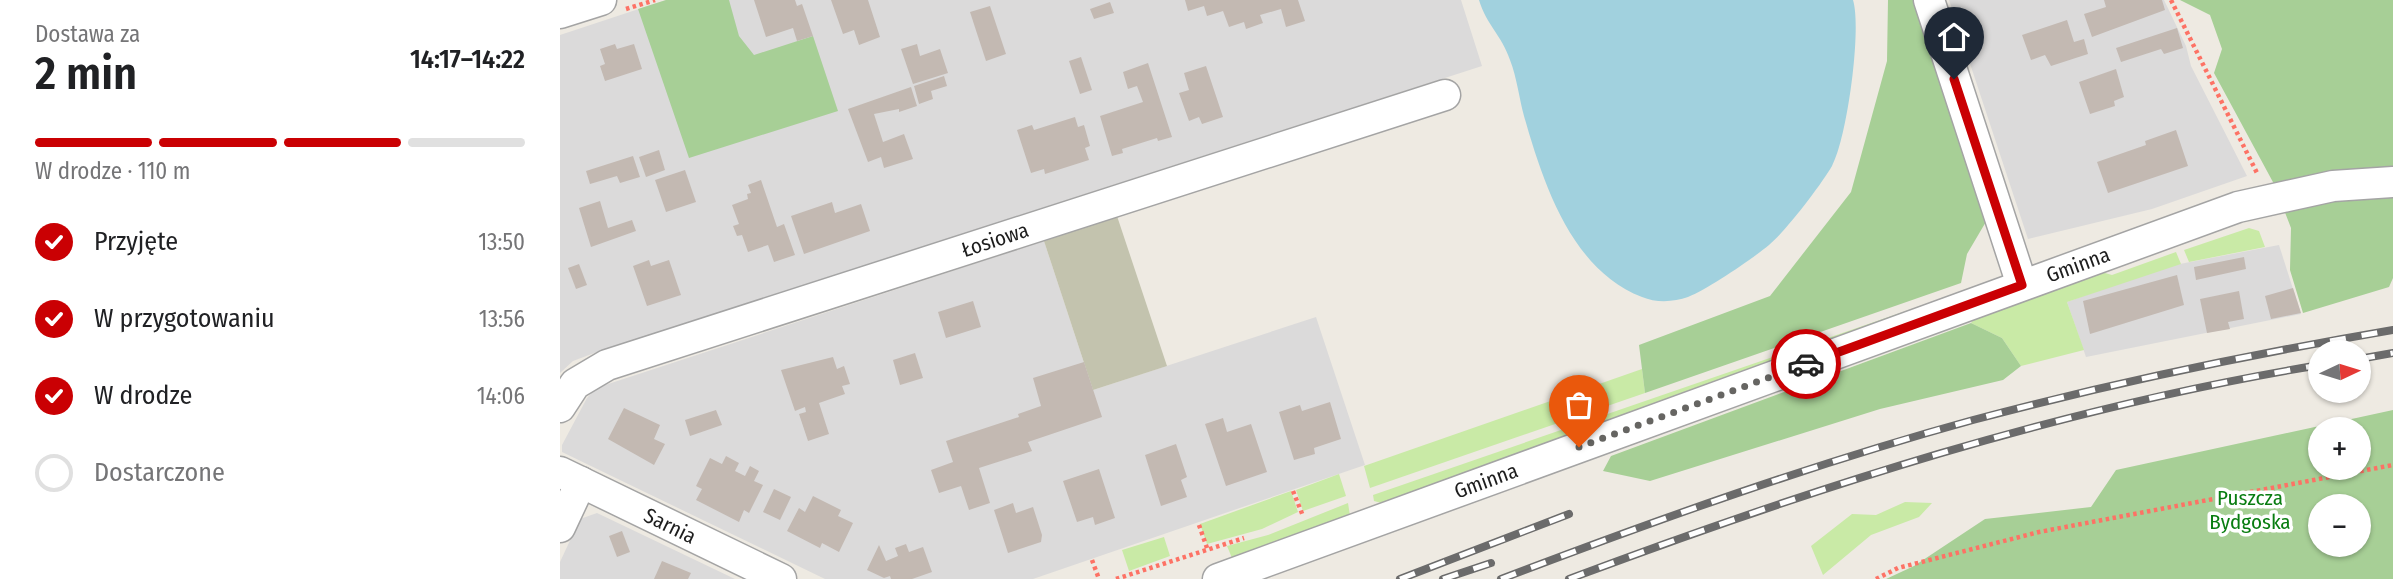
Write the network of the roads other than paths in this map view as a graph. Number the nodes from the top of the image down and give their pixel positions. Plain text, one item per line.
1 (601, 0) edge
2 (1928, 0) edge
3 (560, 13) edge
4 (1445, 95) dead end
5 (2393, 182) edge
6 (2022, 285) junction
7 (560, 407) edge
8 (570, 477) edge
9 (560, 527) edge
10 (781, 579) edge
11 (1218, 579) edge

1 - 3 street
2 - 6 street
4 - 7 street, Łosiowa
5 - 6 street, Gminna
6 - 11 street, Gminna
8 - 9 street
8 - 10 street, Sarnia

